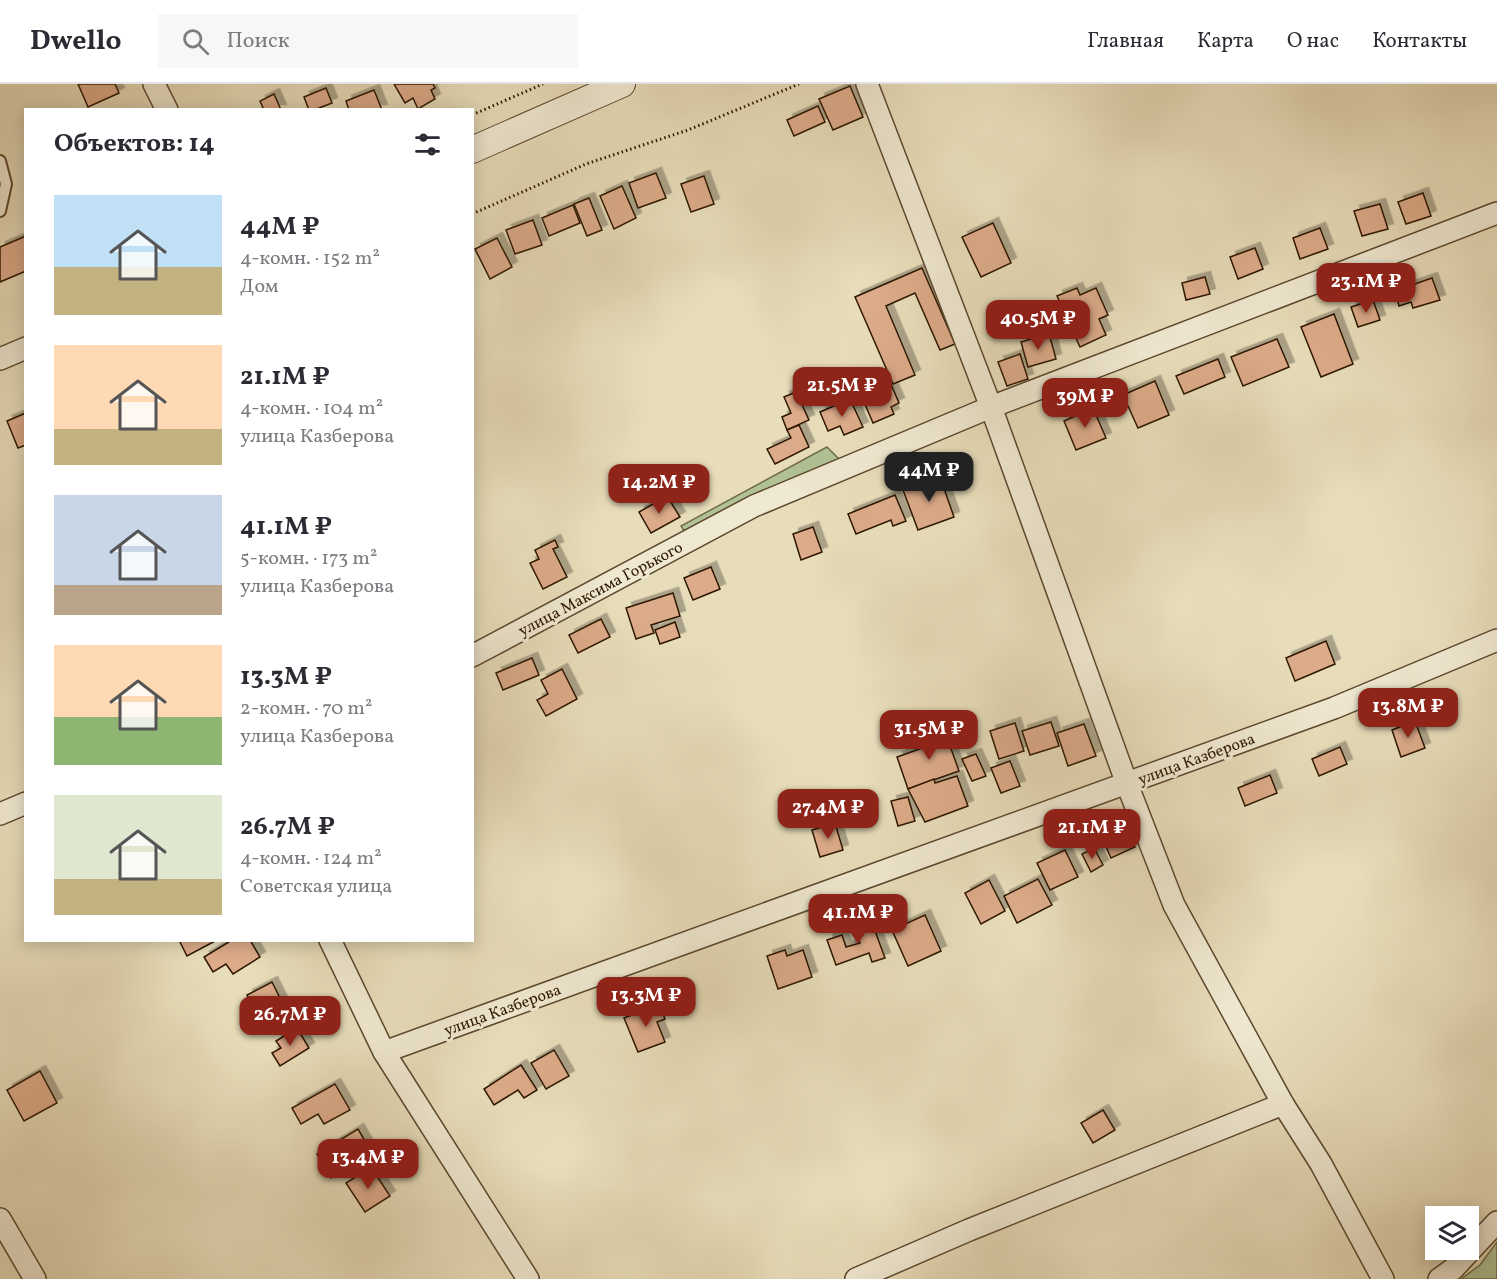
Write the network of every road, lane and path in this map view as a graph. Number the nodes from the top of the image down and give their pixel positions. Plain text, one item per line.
1 (154, 84) edge
2 (543, 84) edge
3 (622, 84) edge
4 (799, 84) edge
5 (867, 84) edge
6 (166, 108) edge
7 (474, 114) edge
8 (474, 149) edge
9 (0, 161) edge
10 (0, 211) edge
11 (474, 213) edge
12 (1497, 213) edge
13 (24, 349) edge
14 (0, 359) edge
15 (992, 407) junction
16 (1497, 640) edge
17 (474, 655) edge
18 (1127, 784) junction
19 (24, 804) edge
20 (0, 814) edge
21 (331, 942) edge
22 (384, 1052) junction
23 (1283, 1104) junction
24 (0, 1219) edge
25 (1497, 1222) edge
26 (35, 1279) edge
27 (528, 1279) edge
28 (856, 1279) edge
29 (1383, 1279) edge
30 (1439, 1279) edge

1 - 6 street
2 - 7 path
3 - 8 street
4 - 11 path
5 - 15 street
9 - 10 lane
12 - 15 street, улица Максима Горького
13 - 14 street
15 - 17 street, улица Максима Горького
15 - 18 street
16 - 18 street, улица Казберова
18 - 22 street, улица Казберова
18 - 23 street
19 - 20 street
21 - 22 street
22 - 27 street
23 - 28 street
23 - 29 street
24 - 26 street
25 - 30 street

